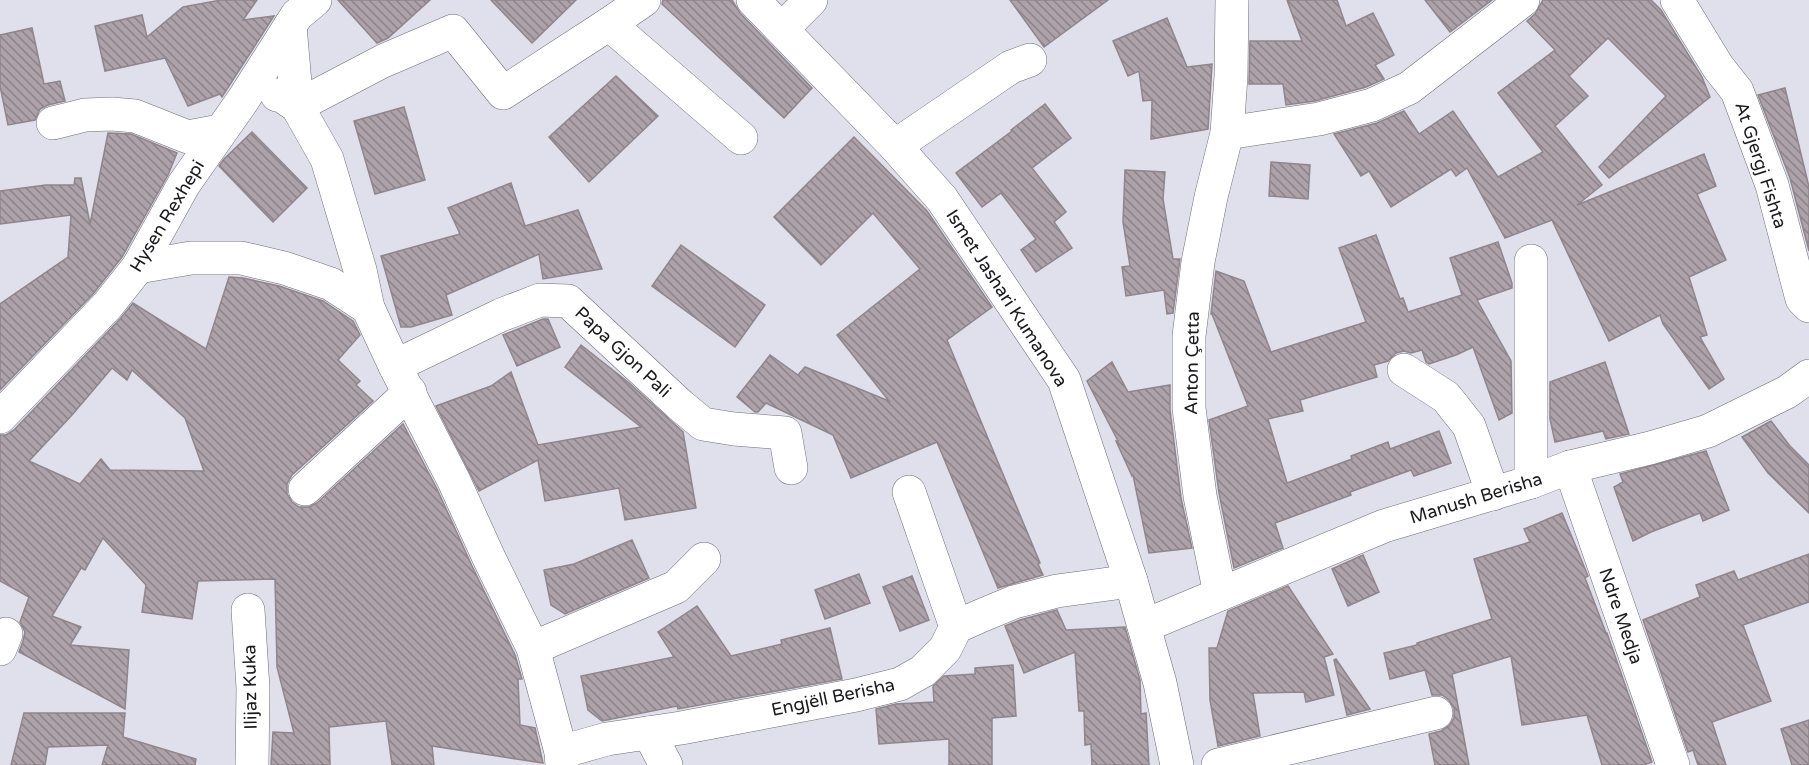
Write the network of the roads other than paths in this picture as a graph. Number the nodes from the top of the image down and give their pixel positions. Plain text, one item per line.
1 (644, 0) edge
2 (753, 0) edge
3 (811, 0) edge
4 (1232, 0) edge
5 (1523, 0) edge
6 (1677, 0) edge
7 (298, 10) edge
8 (609, 24) junction
9 (782, 29) junction
10 (1030, 60) dead end
11 (243, 100) junction
12 (297, 106) junction
13 (53, 123) dead end
14 (220, 131) junction
15 (1227, 133) junction
16 (741, 138) dead end
17 (895, 146) junction
18 (1531, 261) dead end
19 (138, 267) junction
20 (1809, 306) edge
21 (368, 308) junction
22 (1404, 370) dead end
23 (1809, 376) edge
24 (402, 379) junction
25 (0, 417) edge
26 (1570, 467) junction
27 (791, 468) dead end
28 (1531, 482) junction
29 (305, 489) dead end
30 (909, 492) dead end
31 (1492, 494) junction
32 (704, 559) dead end
33 (1131, 581) junction
34 (1220, 594) junction
35 (248, 610) dead end
36 (1144, 626) junction
37 (956, 627) junction
38 (533, 648) junction
39 (1436, 712) dead end
40 (649, 733) junction
41 (562, 759) edge
42 (252, 765) edge
43 (666, 765) edge
44 (1177, 765) edge
45 (1218, 765) edge
46 (1673, 765) edge

1 - 8 street
2 - 9 street, Ismet Jashari Kumanova
3 - 9 street
4 - 15 street, Anton Çetta
5 - 15 street
6 - 20 street, At Gjergj Fishta
7 - 11 street, Hysen Rexhepi
7 - 12 street
8 - 12 street
8 - 16 street
9 - 17 street, Ismet Jashari Kumanova
10 - 17 street
11 - 12 street
11 - 14 street, Hysen Rexhepi
12 - 21 street
13 - 14 street
14 - 19 street, Hysen Rexhepi
15 - 34 street, Anton Çetta
17 - 33 street, Ismet Jashari Kumanova
18 - 28 street
19 - 21 street
19 - 25 street, Hysen Rexhepi
21 - 24 street
22 - 31 street
23 - 26 street, Manush Berisha
24 - 27 street, Papa Gjon Pali
24 - 29 street
24 - 38 street
26 - 28 street, Manush Berisha
26 - 46 street, Ndre Medja
28 - 31 street, Manush Berisha
30 - 37 street
31 - 34 street, Manush Berisha
32 - 38 street
33 - 36 street, Ismet Jashari Kumanova
33 - 37 street
34 - 36 street, Manush Berisha
35 - 42 street, Ilijaz Kuka
36 - 44 street, Ismet Jashari Kumanova
37 - 40 street, Engjëll Berisha
38 - 41 street
39 - 45 street
40 - 41 street, Engjëll Berisha
40 - 43 street

